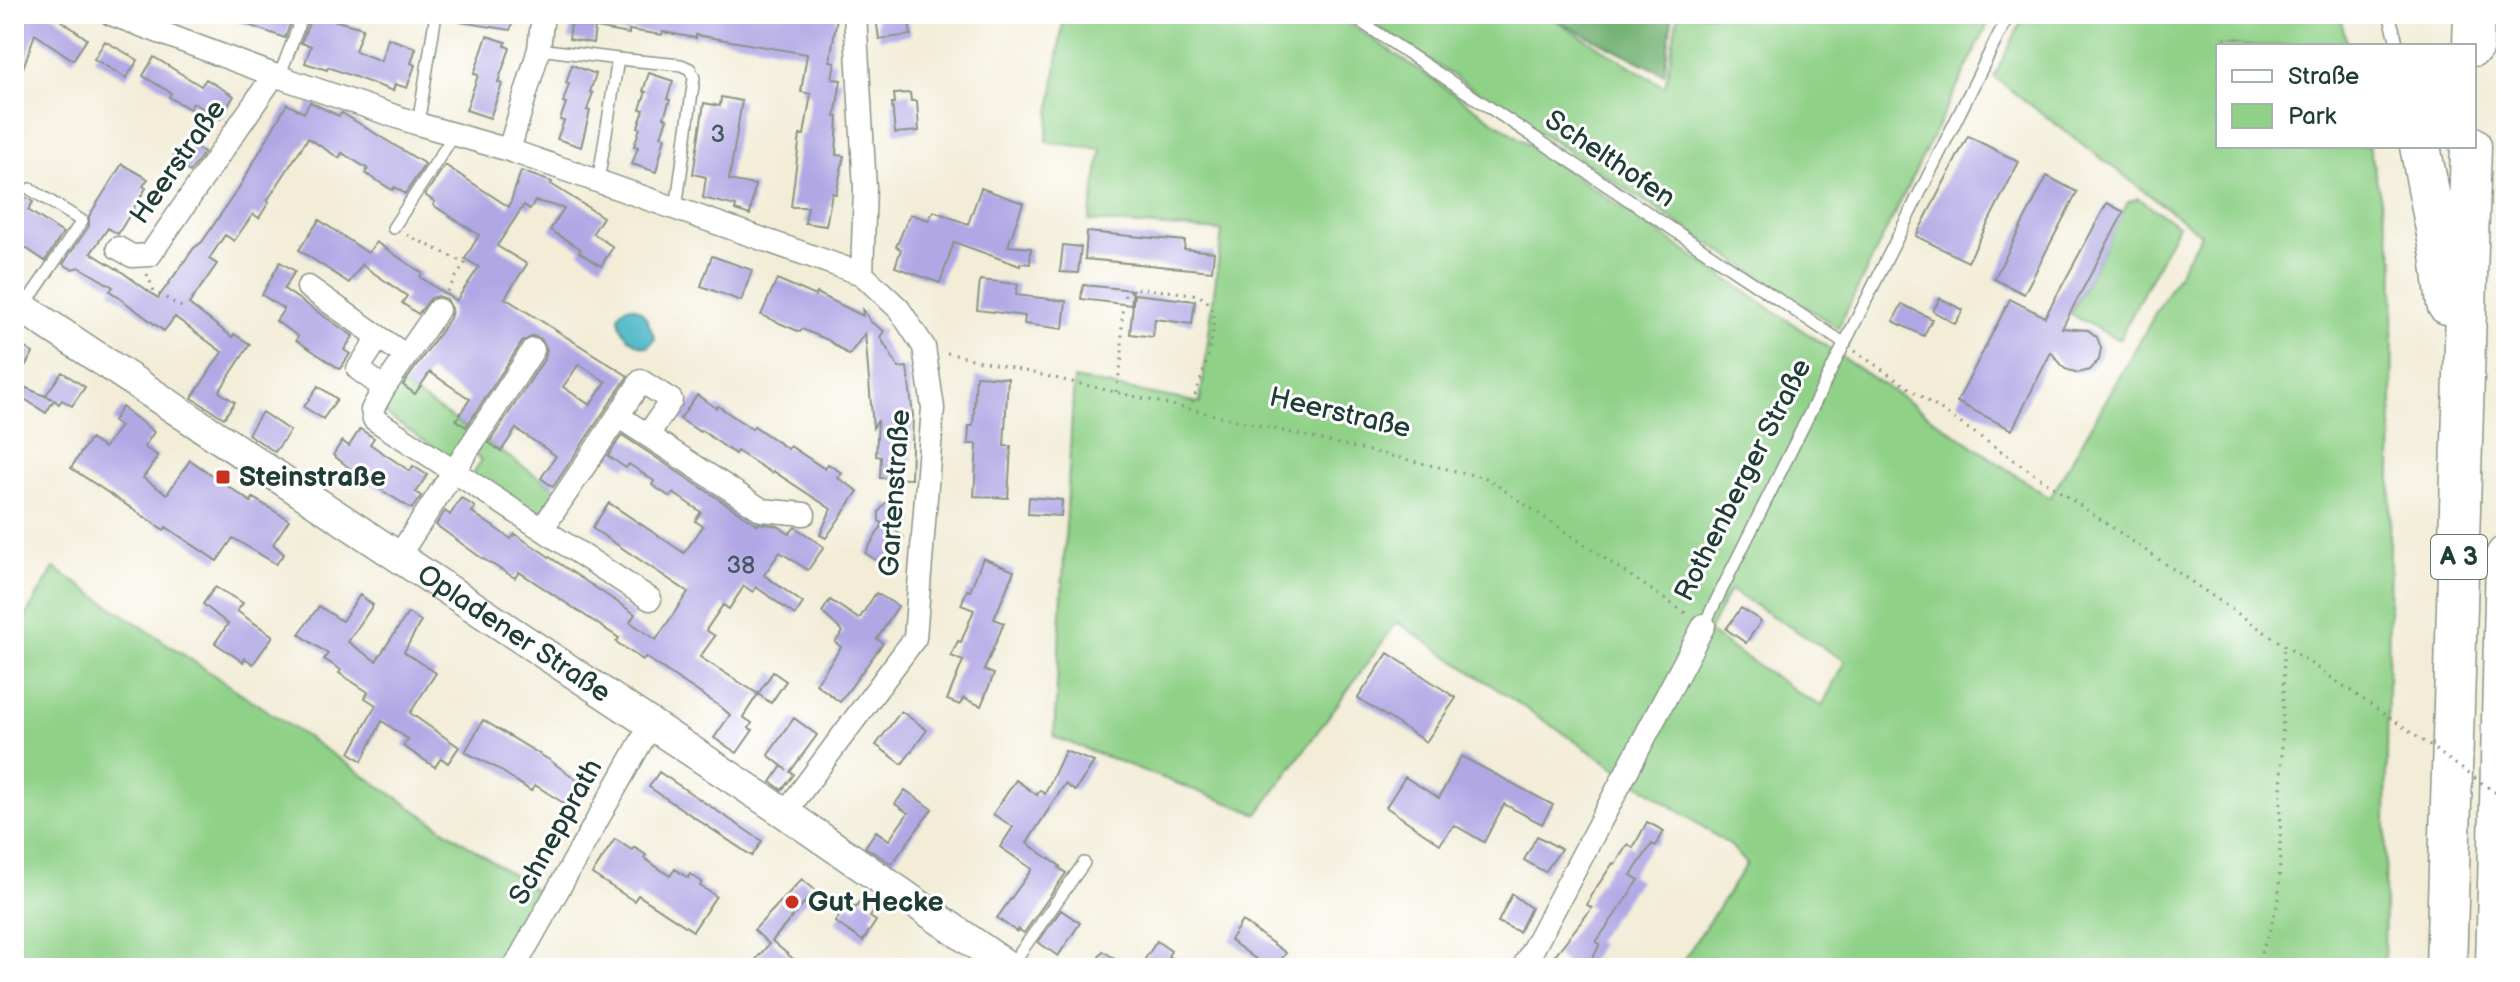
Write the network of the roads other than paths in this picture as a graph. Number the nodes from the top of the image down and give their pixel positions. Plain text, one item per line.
1 (16, 14) edge
2 (111, 14) edge
3 (436, 14) edge
4 (543, 14) edge
5 (855, 14) edge
6 (1349, 14) edge
7 (2009, 14) edge
8 (2389, 14) edge
9 (2474, 14) edge
10 (302, 17) dead end
11 (2397, 44) edge
12 (2473, 44) edge
13 (539, 49) junction
14 (14, 56) edge
15 (618, 59) junction
16 (277, 76) junction
17 (418, 124) junction
18 (454, 135) junction
19 (2420, 148) edge
20 (2471, 148) edge
21 (509, 150) junction
22 (598, 182) junction
23 (30, 189) dead end
24 (676, 209) junction
25 (393, 228) road end
26 (118, 248) dead end
27 (862, 274) junction
28 (308, 287) dead end
29 (18, 305) edge
30 (438, 310) road end
31 (379, 337) junction
32 (1845, 344) junction
33 (533, 350) dead end
34 (406, 356) junction
35 (384, 388) junction
36 (618, 416) junction
37 (2464, 433) junction
38 (648, 435) junction
39 (454, 472) junction
40 (804, 514) dead end
41 (542, 529) junction
42 (2506, 556) edge
43 (398, 557) junction
44 (650, 599) dead end
45 (1704, 625) joint
46 (650, 726) junction
47 (785, 813) junction
48 (1084, 863) dead end
49 (514, 968) edge
50 (1010, 968) edge
51 (1523, 968) edge
52 (2446, 968) edge
53 (2496, 968) edge

1 - 14 lane
2 - 16 street, Heerstraße
3 - 17 lane
4 - 13 street
5 - 27 street
6 - 32 lane, Schelthofen
7 - 32 lane, Rothenberger Straße
8 - 11 lane
9 - 12 highway
10 - 16 lane
13 - 15 lane
13 - 21 street
15 - 22 lane
15 - 24 lane
16 - 17 street, Heerstraße
16 - 26 street, Heerstraße
17 - 18 street, Heerstraße
18 - 21 street, Heerstraße
18 - 25 lane
19 - 37 highway
20 - 37 highway, A 3
21 - 22 street, Heerstraße
22 - 24 street, Heerstraße
23 - 29 lane
24 - 27 street, Heerstraße
27 - 47 street, Gartenstraße
28 - 31 street
29 - 43 main road, Opladener Straße
30 - 34 street
31 - 34 street
31 - 35 street
32 - 45 lane, Rothenberger Straße
33 - 39 street
34 - 35 street
35 - 39 street
36 - 38 street
36 - 38 street
36 - 41 street
37 - 52 highway, A 3
38 - 40 street
39 - 41 street
39 - 43 street
41 - 44 street
42 - 53 highway, A 3
43 - 46 main road, Opladener Straße
45 - 51 street, Rothenberger Straße
46 - 47 main road, Opladener Straße
46 - 49 street, Schnepprath
47 - 50 main road, Opladener Straße
48 - 50 lane

